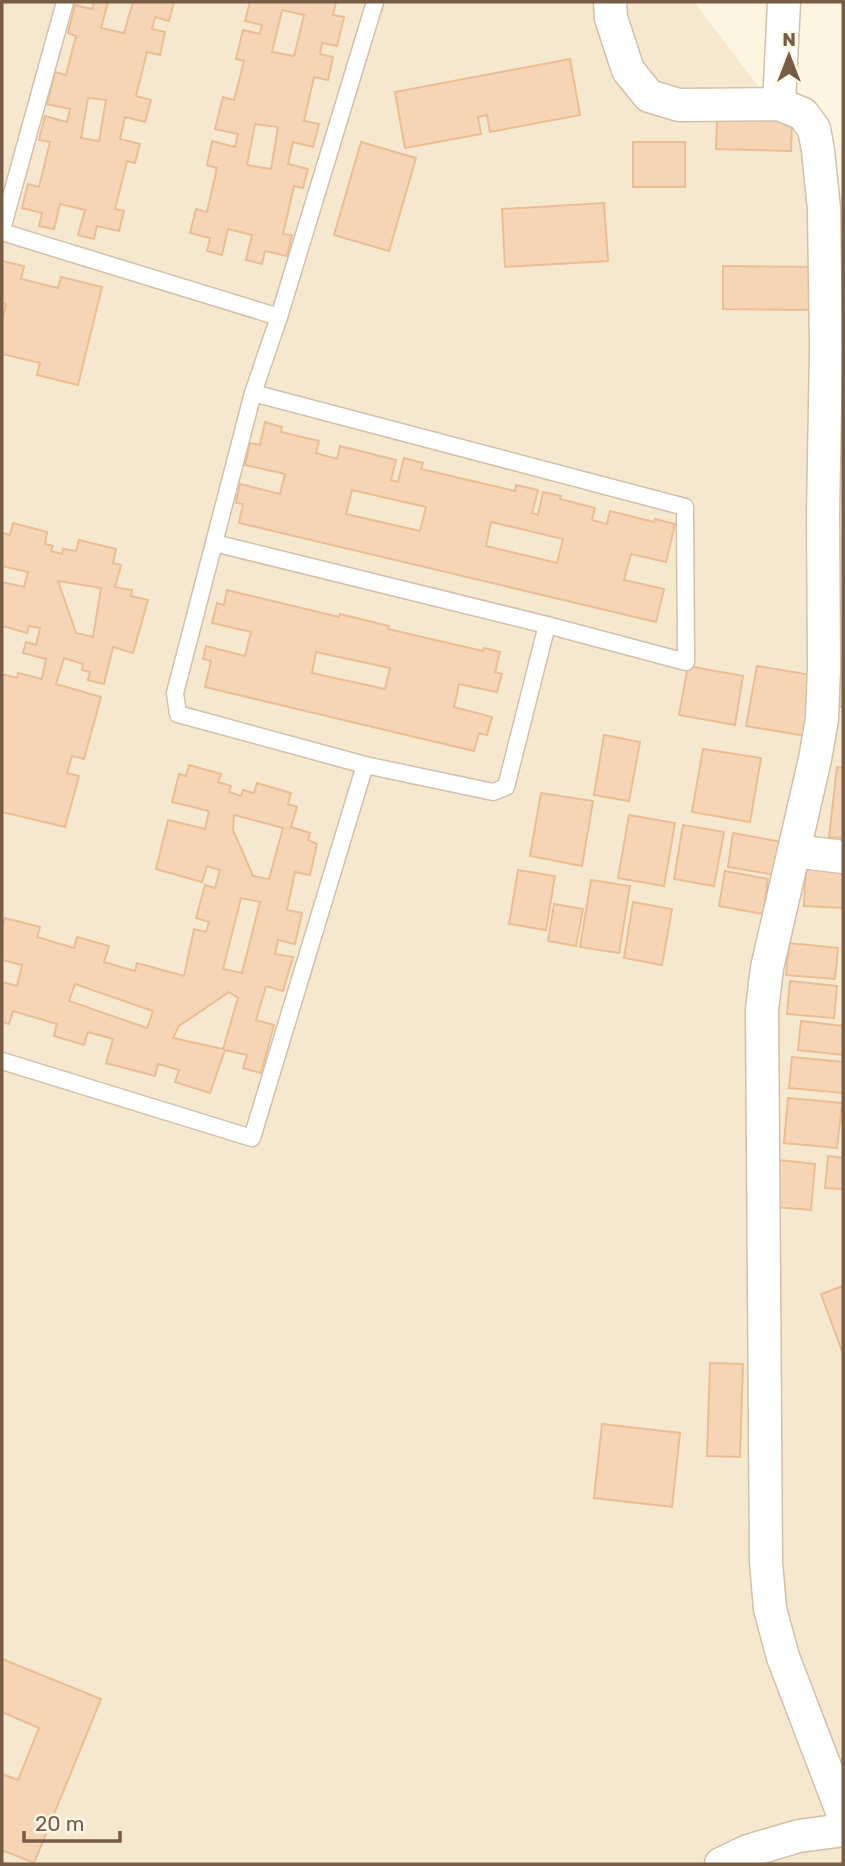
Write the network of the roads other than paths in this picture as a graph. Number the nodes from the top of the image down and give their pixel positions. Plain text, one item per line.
1 (65, 2) edge
2 (375, 2) edge
3 (610, 2) edge
4 (784, 2) edge
5 (779, 104) junction
6 (2, 231) edge
7 (279, 317) junction
8 (253, 393) junction
9 (214, 543) junction
10 (547, 625) junction
11 (365, 765) junction
12 (794, 851) junction
13 (843, 857) edge
14 (2, 1061) edge
15 (843, 1814) edge
16 (843, 1830) edge
17 (721, 1864) edge

1 - 6 lane
2 - 7 lane
3 - 5 street
4 - 5 street
5 - 12 street
6 - 7 lane
7 - 8 lane
8 - 9 lane
8 - 10 lane
9 - 10 lane
9 - 11 lane
10 - 11 lane
11 - 14 lane
12 - 13 street
12 - 15 street
16 - 17 street

